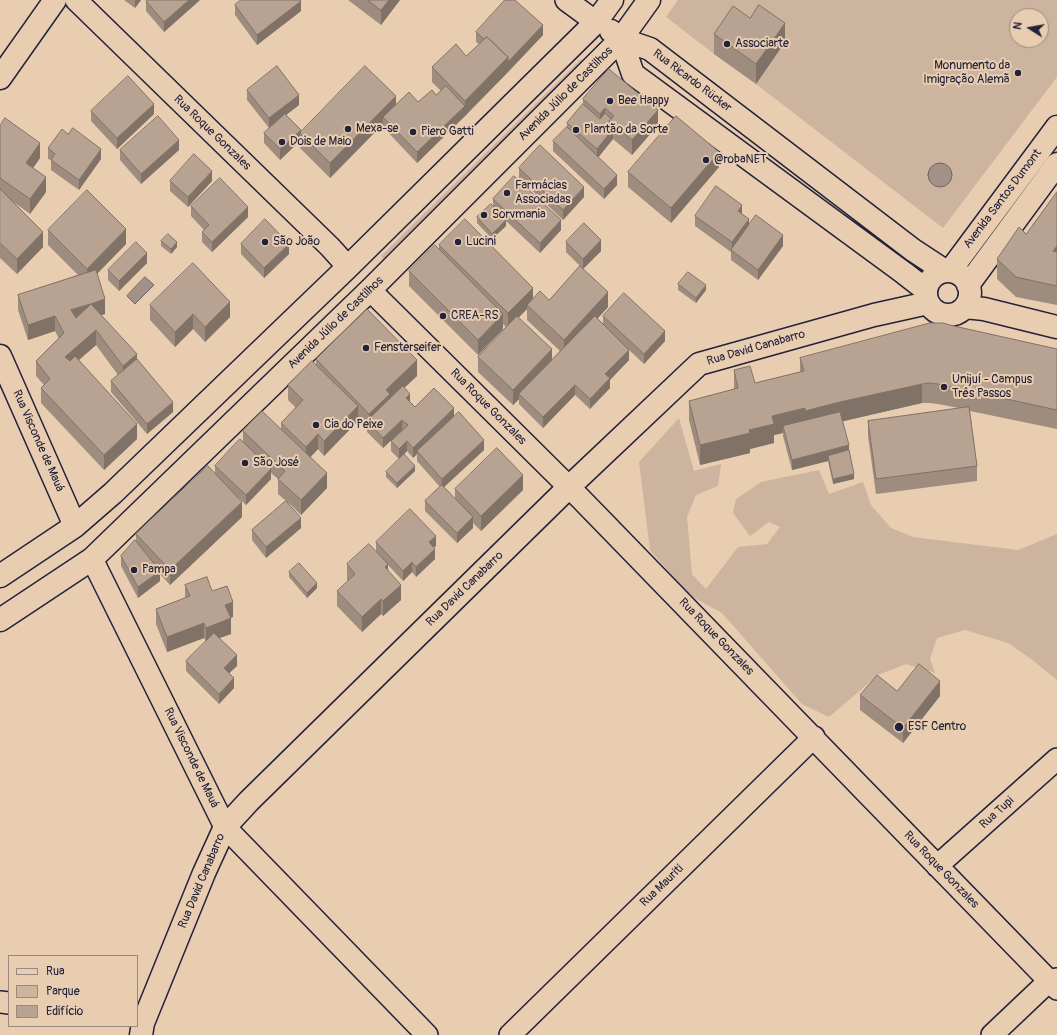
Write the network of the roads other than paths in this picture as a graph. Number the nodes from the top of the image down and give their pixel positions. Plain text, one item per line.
1 (55, 0) edge
2 (76, 0) edge
3 (566, 0) edge
4 (612, 0) edge
5 (649, 0) edge
6 (596, 22) junction
7 (621, 39) junction
8 (0, 78) edge
9 (1057, 127) edge
10 (1057, 164) edge
11 (348, 267) junction
12 (948, 271) junction
13 (968, 284) junction
14 (370, 290) junction
15 (927, 297) junction
16 (965, 307) junction
17 (1057, 327) edge
18 (0, 356) edge
19 (569, 487) junction
20 (75, 526) junction
21 (92, 559) junction
22 (0, 576) edge
23 (0, 620) edge
24 (814, 737) junction
25 (1057, 759) edge
26 (225, 827) junction
27 (937, 866) junction
28 (1054, 983) edge
29 (141, 1027) edge
30 (426, 1035) edge
31 (510, 1035) edge
32 (992, 1035) edge

1 - 8 street
2 - 11 street, Rua Roque Gonzales
3 - 6 street
4 - 6 street
5 - 7 street, Avenida Júlio de Castilhos
6 - 7 street, Rua Ricardo Rücker
6 - 11 street
7 - 12 street, Rua Ricardo Rücker
7 - 14 street, Avenida Júlio de Castilhos
7 - 15 street
9 - 12 street, Avenida Santos Dumont
10 - 13 street, Avenida Santos Dumont
11 - 14 street
11 - 20 street
12 - 13 street
12 - 15 street
13 - 16 street
14 - 19 street, Rua Roque Gonzales
14 - 21 street, Avenida Júlio de Castilhos
15 - 16 street
15 - 19 street, Rua David Canabarro
16 - 17 street
18 - 20 street, Rua Visconde de Mauá
19 - 24 street, Rua Roque Gonzales
19 - 26 street, Rua David Canabarro
20 - 22 street
21 - 23 street, Avenida Júlio de Castilhos
21 - 26 street, Rua Visconde de Mauá
24 - 27 street, Rua Roque Gonzales
24 - 31 street, Rua Mauriti
25 - 27 street, Rua Tupi
26 - 29 street, Rua David Canabarro
26 - 30 street, Rua Visconde de Mauá
27 - 28 street, Rua Roque Gonzales
28 - 32 street

